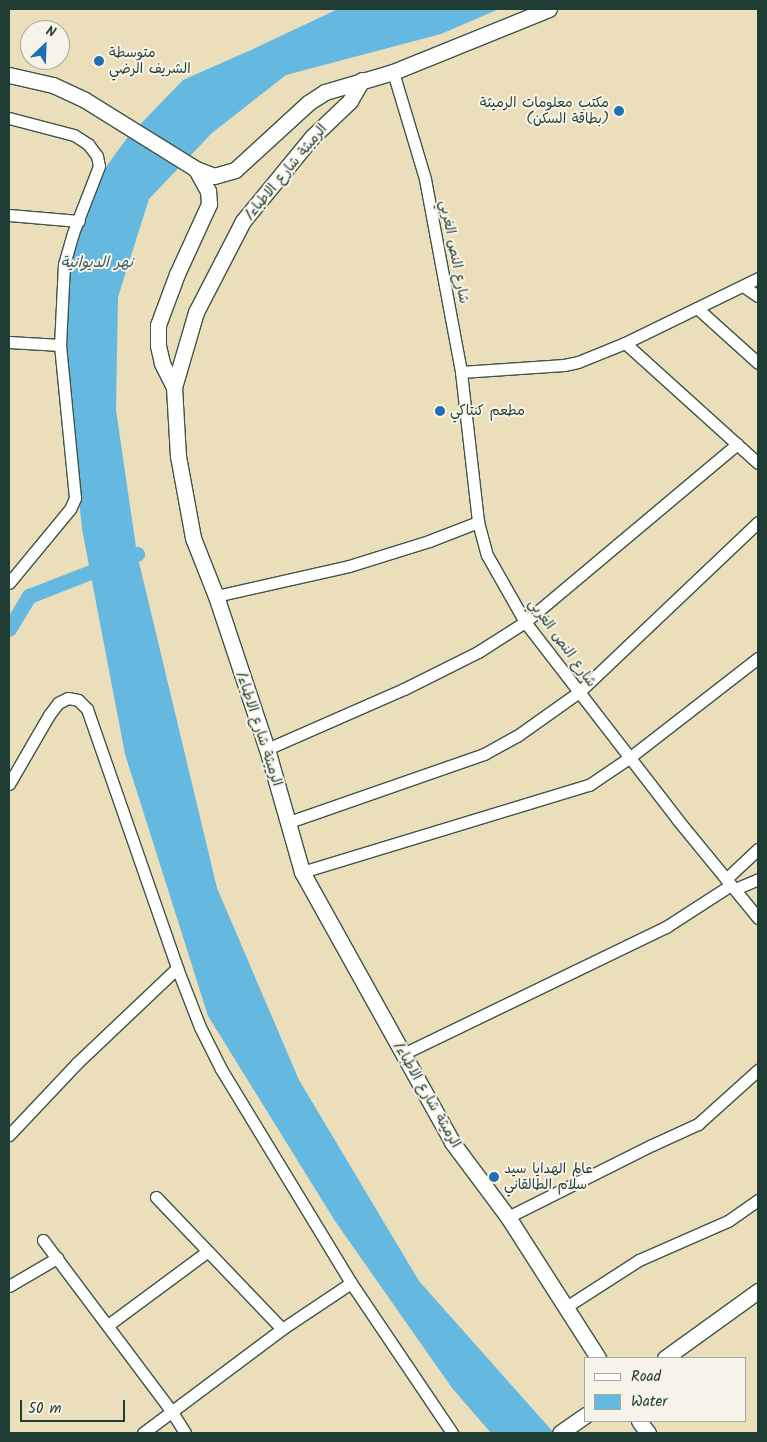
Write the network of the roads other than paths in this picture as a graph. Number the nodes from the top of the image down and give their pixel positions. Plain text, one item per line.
1 (549, 9) edge
2 (393, 72) junction
3 (9, 74) edge
4 (9, 80) edge
5 (362, 80) junction
6 (53, 85) junction
7 (9, 118) edge
8 (196, 169) junction
9 (9, 215) edge
10 (78, 221) junction
11 (758, 278) edge
12 (743, 286) junction
13 (758, 296) edge
14 (697, 308) junction
15 (9, 342) edge
16 (626, 343) junction
17 (60, 345) junction
18 (758, 363) edge
19 (461, 372) junction
20 (174, 387) junction
21 (737, 444) junction
22 (758, 464) edge
23 (478, 522) junction
24 (758, 522) edge
25 (9, 583) edge
26 (216, 596) junction
27 (525, 622) junction
28 (758, 658) edge
29 (579, 692) junction
30 (267, 749) junction
31 (630, 758) junction
32 (9, 784) edge
33 (289, 822) junction
34 (758, 849) edge
35 (302, 872) junction
36 (758, 880) edge
37 (731, 884) junction
38 (758, 918) edge
39 (177, 968) junction
40 (403, 1054) junction
41 (758, 1070) edge
42 (9, 1135) edge
43 (156, 1197) dead end
44 (758, 1200) edge
45 (508, 1217) junction
46 (43, 1240) dead end
47 (208, 1251) junction
48 (57, 1258) junction
49 (351, 1283) junction
50 (9, 1286) edge
51 (758, 1291) edge
52 (566, 1307) junction
53 (108, 1325) junction
54 (282, 1330) junction
55 (597, 1357) edge
56 (666, 1357) edge
57 (172, 1412) junction
58 (584, 1416) edge
59 (640, 1422) edge
60 (562, 1432) edge
61 (143, 1433) edge
62 (185, 1433) edge
63 (452, 1433) edge
64 (648, 1433) edge

1 - 2 street
2 - 5 street
2 - 19 street, شارع النص الغربي
3 - 6 street
4 - 6 street
5 - 8 street
5 - 20 street, /الرميثة شارع الاطباء
6 - 8 street
7 - 10 street
8 - 20 street
9 - 10 street
10 - 17 street
11 - 12 street
12 - 13 street
12 - 14 street
14 - 16 street
14 - 18 street
15 - 17 street
16 - 19 street
16 - 21 street
17 - 25 street
19 - 23 street, شارع النص الغربي
20 - 26 street, /الرميثة شارع الاطباء
21 - 22 street
21 - 27 street
23 - 26 street
23 - 27 street, شارع النص الغربي
24 - 29 street
26 - 30 street, /الرميثة شارع الاطباء
27 - 29 street, شارع النص الغربي
27 - 30 street
28 - 31 street
29 - 31 street, شارع النص الغربي
29 - 33 street
30 - 33 street, /الرميثة شارع الاطباء
31 - 35 street
31 - 37 street, شارع النص الغربي
32 - 39 street
33 - 35 street, /الرميثة شارع الاطباء
34 - 37 street
35 - 40 street, /الرميثة شارع الاطباء
36 - 37 street
37 - 38 street, شارع النص الغربي
37 - 40 street
39 - 42 street
39 - 49 street
40 - 45 street, /الرميثة شارع الاطباء
41 - 45 street
43 - 47 street
44 - 52 street
45 - 52 street, /الرميثة شارع الاطباء
46 - 48 street
47 - 53 street
47 - 54 street
48 - 50 street
48 - 53 street
49 - 54 street
49 - 63 street
51 - 56 street
52 - 55 street, /الرميثة شارع الاطباء
53 - 57 street
54 - 57 street
57 - 61 street
57 - 62 street
58 - 60 street
59 - 64 street

